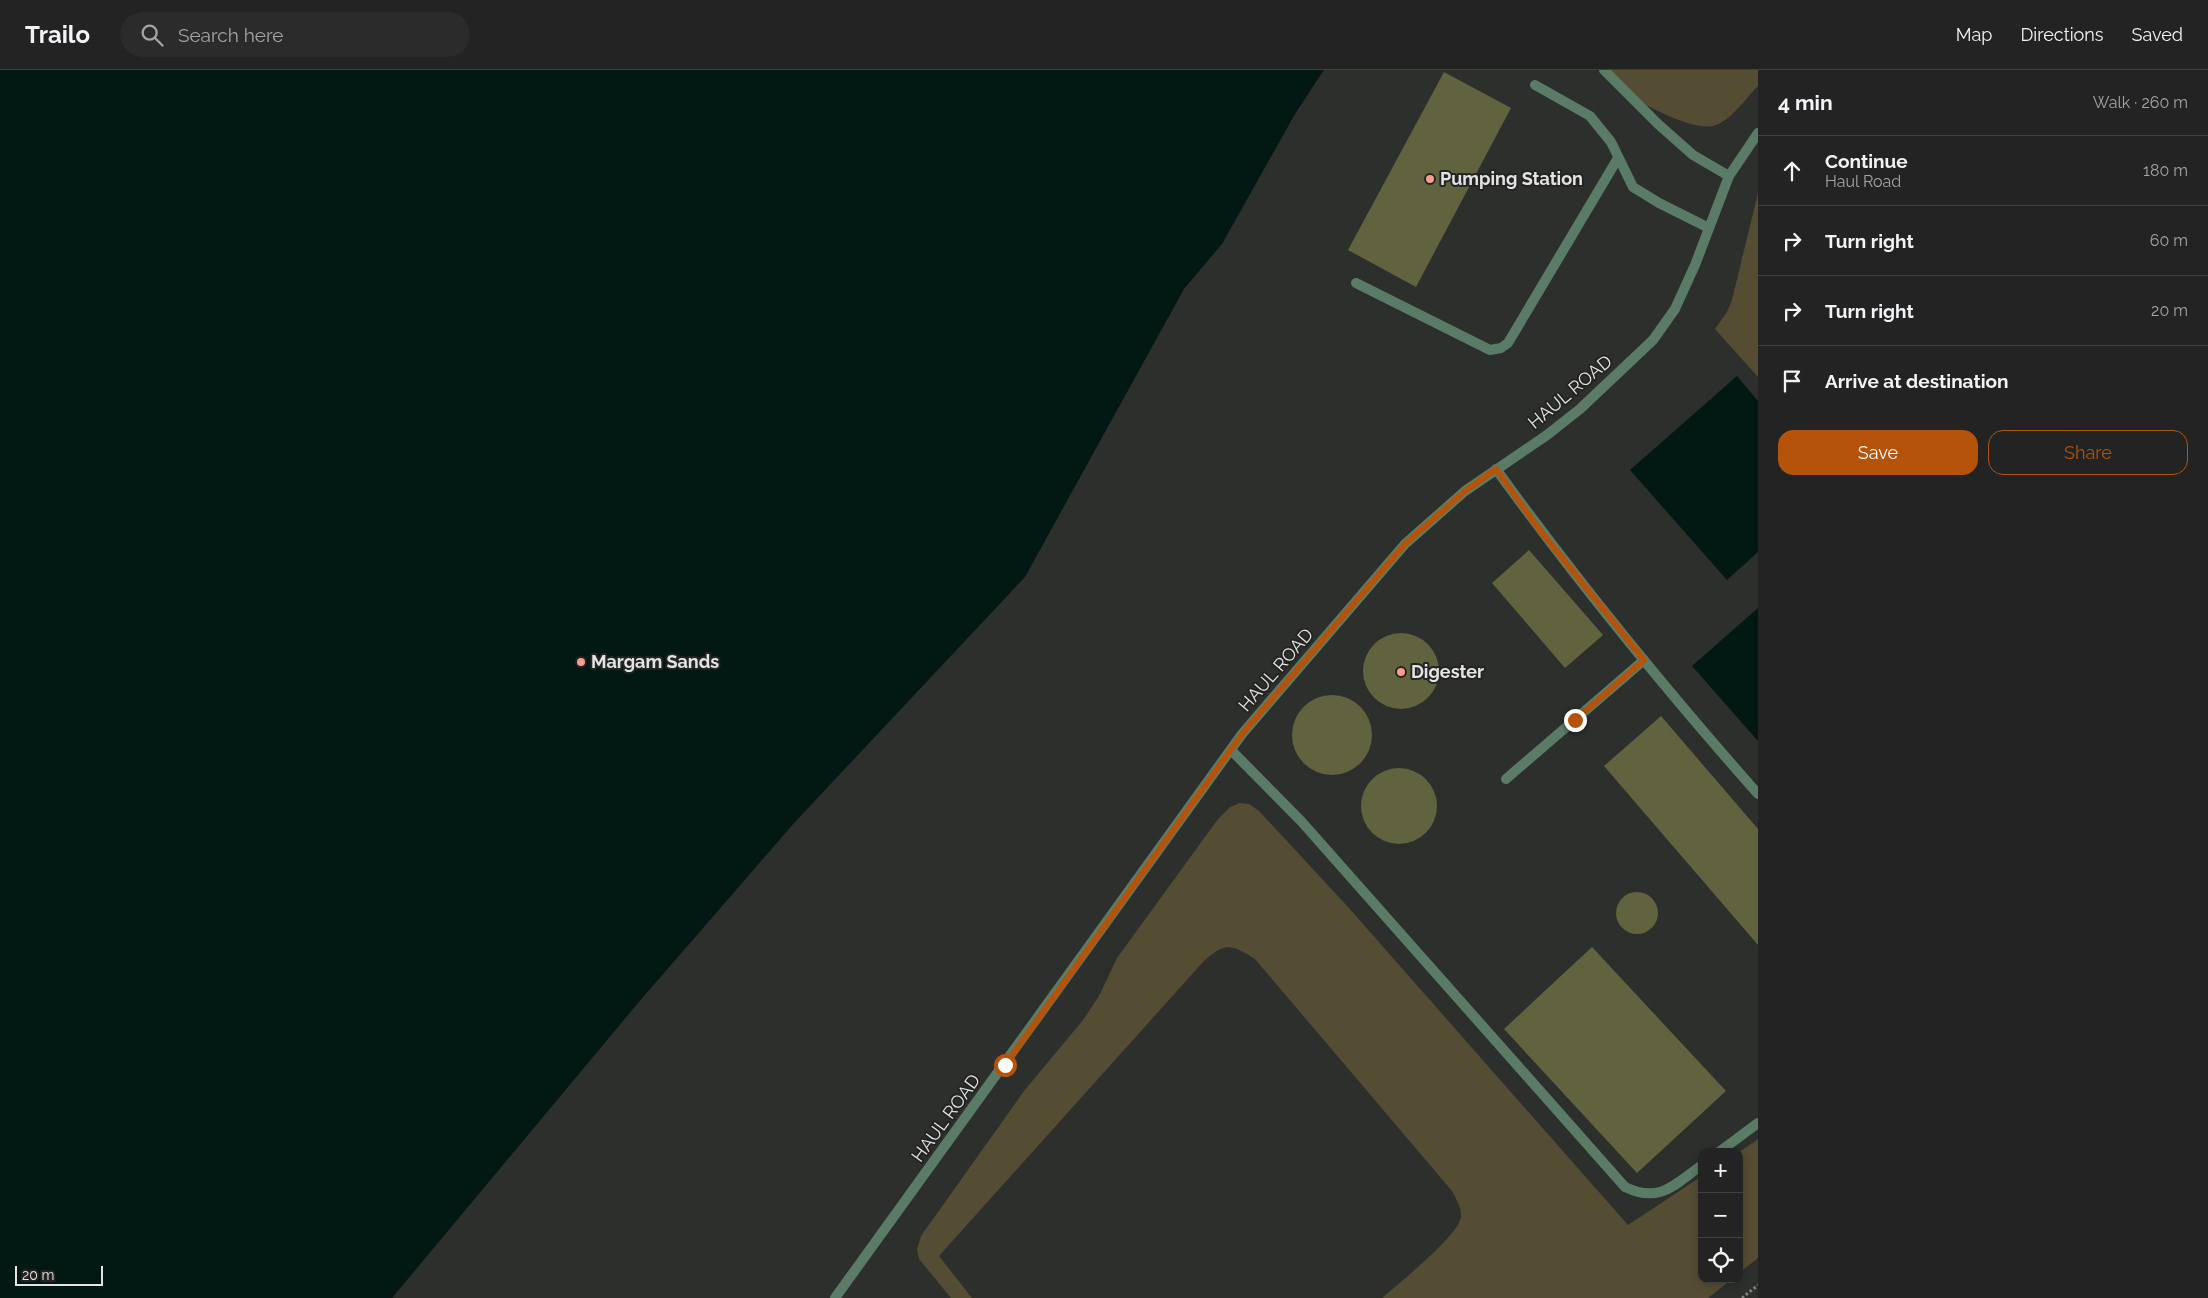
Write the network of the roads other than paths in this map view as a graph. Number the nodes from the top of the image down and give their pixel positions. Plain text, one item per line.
1 (1604, 70) edge
2 (1535, 85) dead end
3 (1758, 133) edge
4 (1618, 158) junction
5 (1730, 176) junction
6 (1709, 228) junction
7 (1356, 283) dead end
8 (1496, 469) junction
9 (1644, 660) junction
10 (1231, 750) junction
11 (1506, 779) dead end
12 (1758, 794) edge
13 (1758, 1123) edge
14 (1724, 1148) edge
15 (1698, 1167) edge
16 (835, 1298) edge

1 - 5 lane
2 - 4 lane
3 - 5 lane, HAUL ROAD
4 - 6 lane
4 - 7 lane
5 - 6 lane, HAUL ROAD
6 - 8 lane, HAUL ROAD
8 - 9 lane
8 - 10 lane, HAUL ROAD
9 - 11 lane
9 - 12 lane
10 - 15 lane
10 - 16 lane, HAUL ROAD
13 - 14 lane

